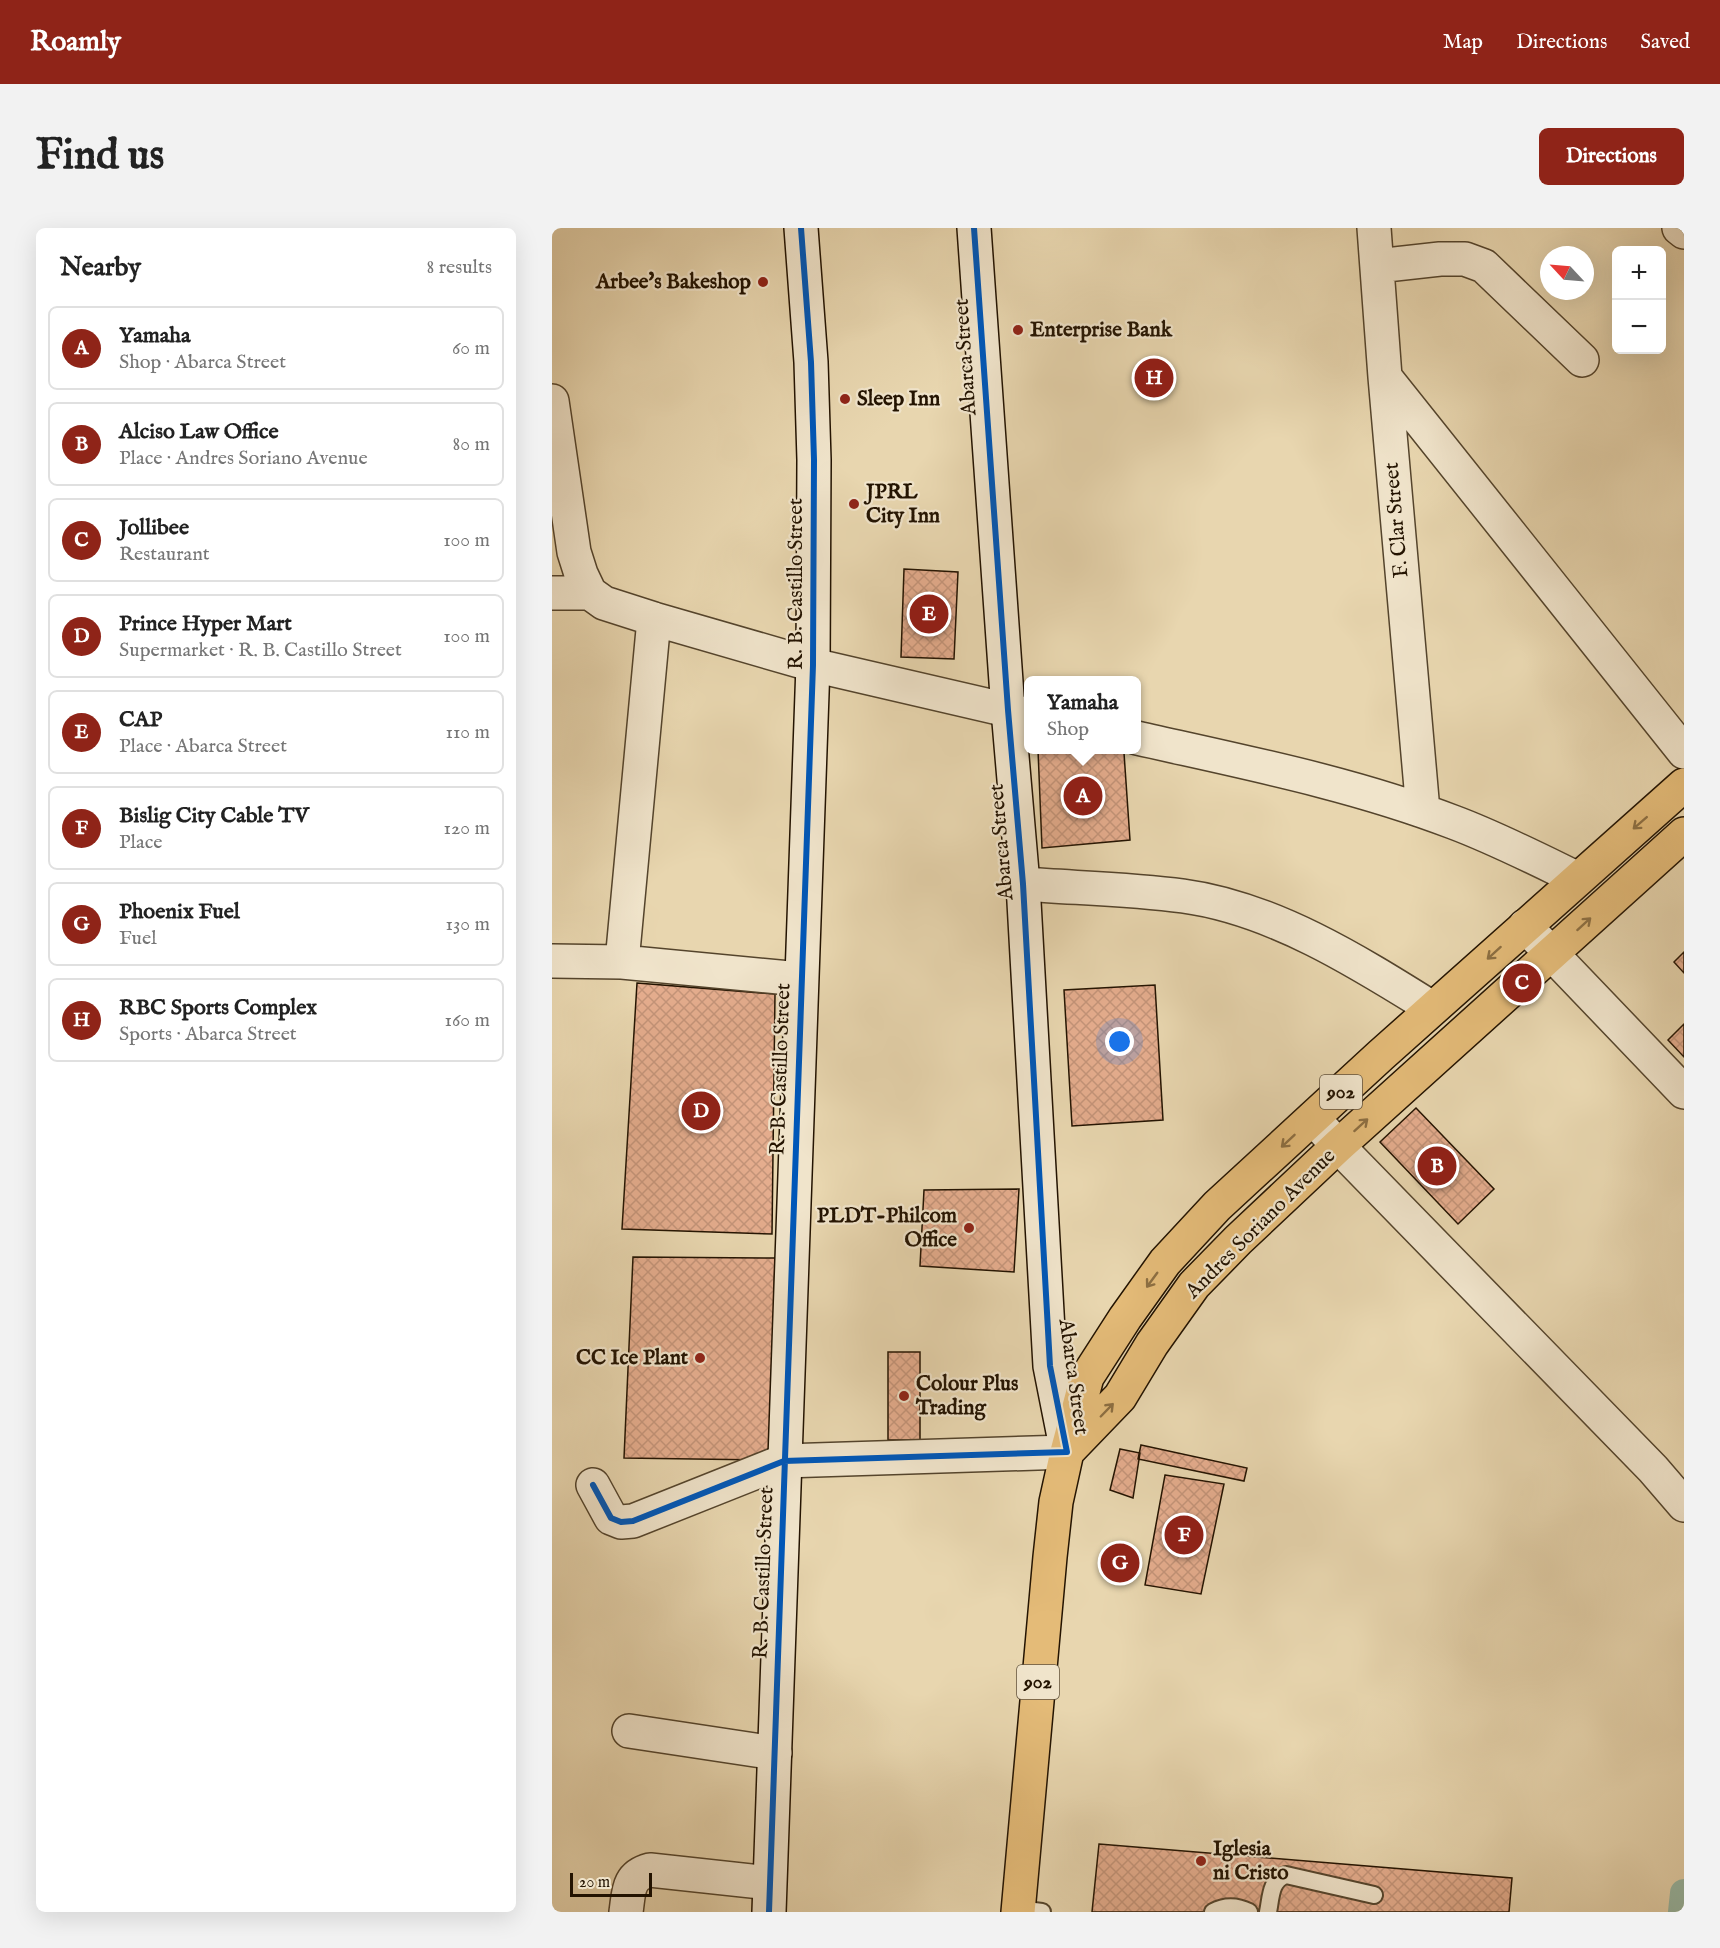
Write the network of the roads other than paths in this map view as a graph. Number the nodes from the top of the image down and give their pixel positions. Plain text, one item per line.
1 (801, 228) edge
2 (974, 228) edge
3 (1374, 228) edge
4 (1679, 228) edge
5 (1684, 232) edge
6 (1377, 266) junction
7 (1582, 360) dead end
8 (1385, 377) junction
9 (552, 401) edge
10 (552, 593) edge
11 (590, 593) junction
12 (654, 619) junction
13 (813, 665) junction
14 (1018, 713) edge
15 (1141, 739) edge
16 (1684, 752) edge
17 (1684, 785) edge
18 (1423, 812) junction
19 (1684, 834) edge
20 (1578, 879) junction
21 (1023, 884) junction
22 (1525, 926) junction
23 (1552, 953) junction
24 (552, 962) edge
25 (622, 962) junction
26 (800, 979) junction
27 (1432, 1008) junction
28 (1684, 1092) edge
29 (1313, 1118) junction
30 (1338, 1146) junction
31 (1067, 1452) junction
32 (784, 1461) junction
33 (593, 1485) dead end
34 (1684, 1505) edge
35 (628, 1731) dead end
36 (775, 1753) junction
37 (1374, 1895) dead end
38 (769, 1897) edge
39 (1026, 1911) edge
40 (626, 1912) edge
41 (1213, 1912) edge
42 (1249, 1912) edge
43 (1268, 1912) edge

1 - 13 street, R. B. Castillo Street
2 - 14 street, Abarca Street
3 - 6 street, F. Clar Street
4 - 5 street
6 - 7 street
6 - 8 street, F. Clar Street
8 - 16 street
8 - 18 street, F. Clar Street
9 - 11 street
10 - 11 street
11 - 12 street
12 - 13 street
12 - 25 street
13 - 14 street
13 - 26 street, R. B. Castillo Street
14 - 21 street, Abarca Street
15 - 18 street
17 -> 20 highway, Andres Soriano Avenue / 902
18 - 20 street
23 -> 19 highway, Andres Soriano Avenue / 902
20 - 22 highway, Andres Soriano Avenue / 902
21 - 27 street
21 - 31 street, Abarca Street
22 - 23 street
22 -> 27 highway, Andres Soriano Avenue / 902
23 - 28 street
30 -> 23 highway, Andres Soriano Avenue / 902
24 - 25 street
25 - 26 street
26 - 32 street, R. B. Castillo Street
27 - 29 highway, Andres Soriano Avenue / 902
29 - 30 street
29 -> 31 highway, Andres Soriano Avenue / 902
31 -> 30 highway, Andres Soriano Avenue / 902
30 - 34 street
31 - 32 street
31 - 39 highway, 902
32 - 33 street
32 - 36 street, R. B. Castillo Street
35 - 36 street
36 - 38 street, R. B. Castillo Street
37 - 43 lane
38 - 40 street
41 - 42 lane

